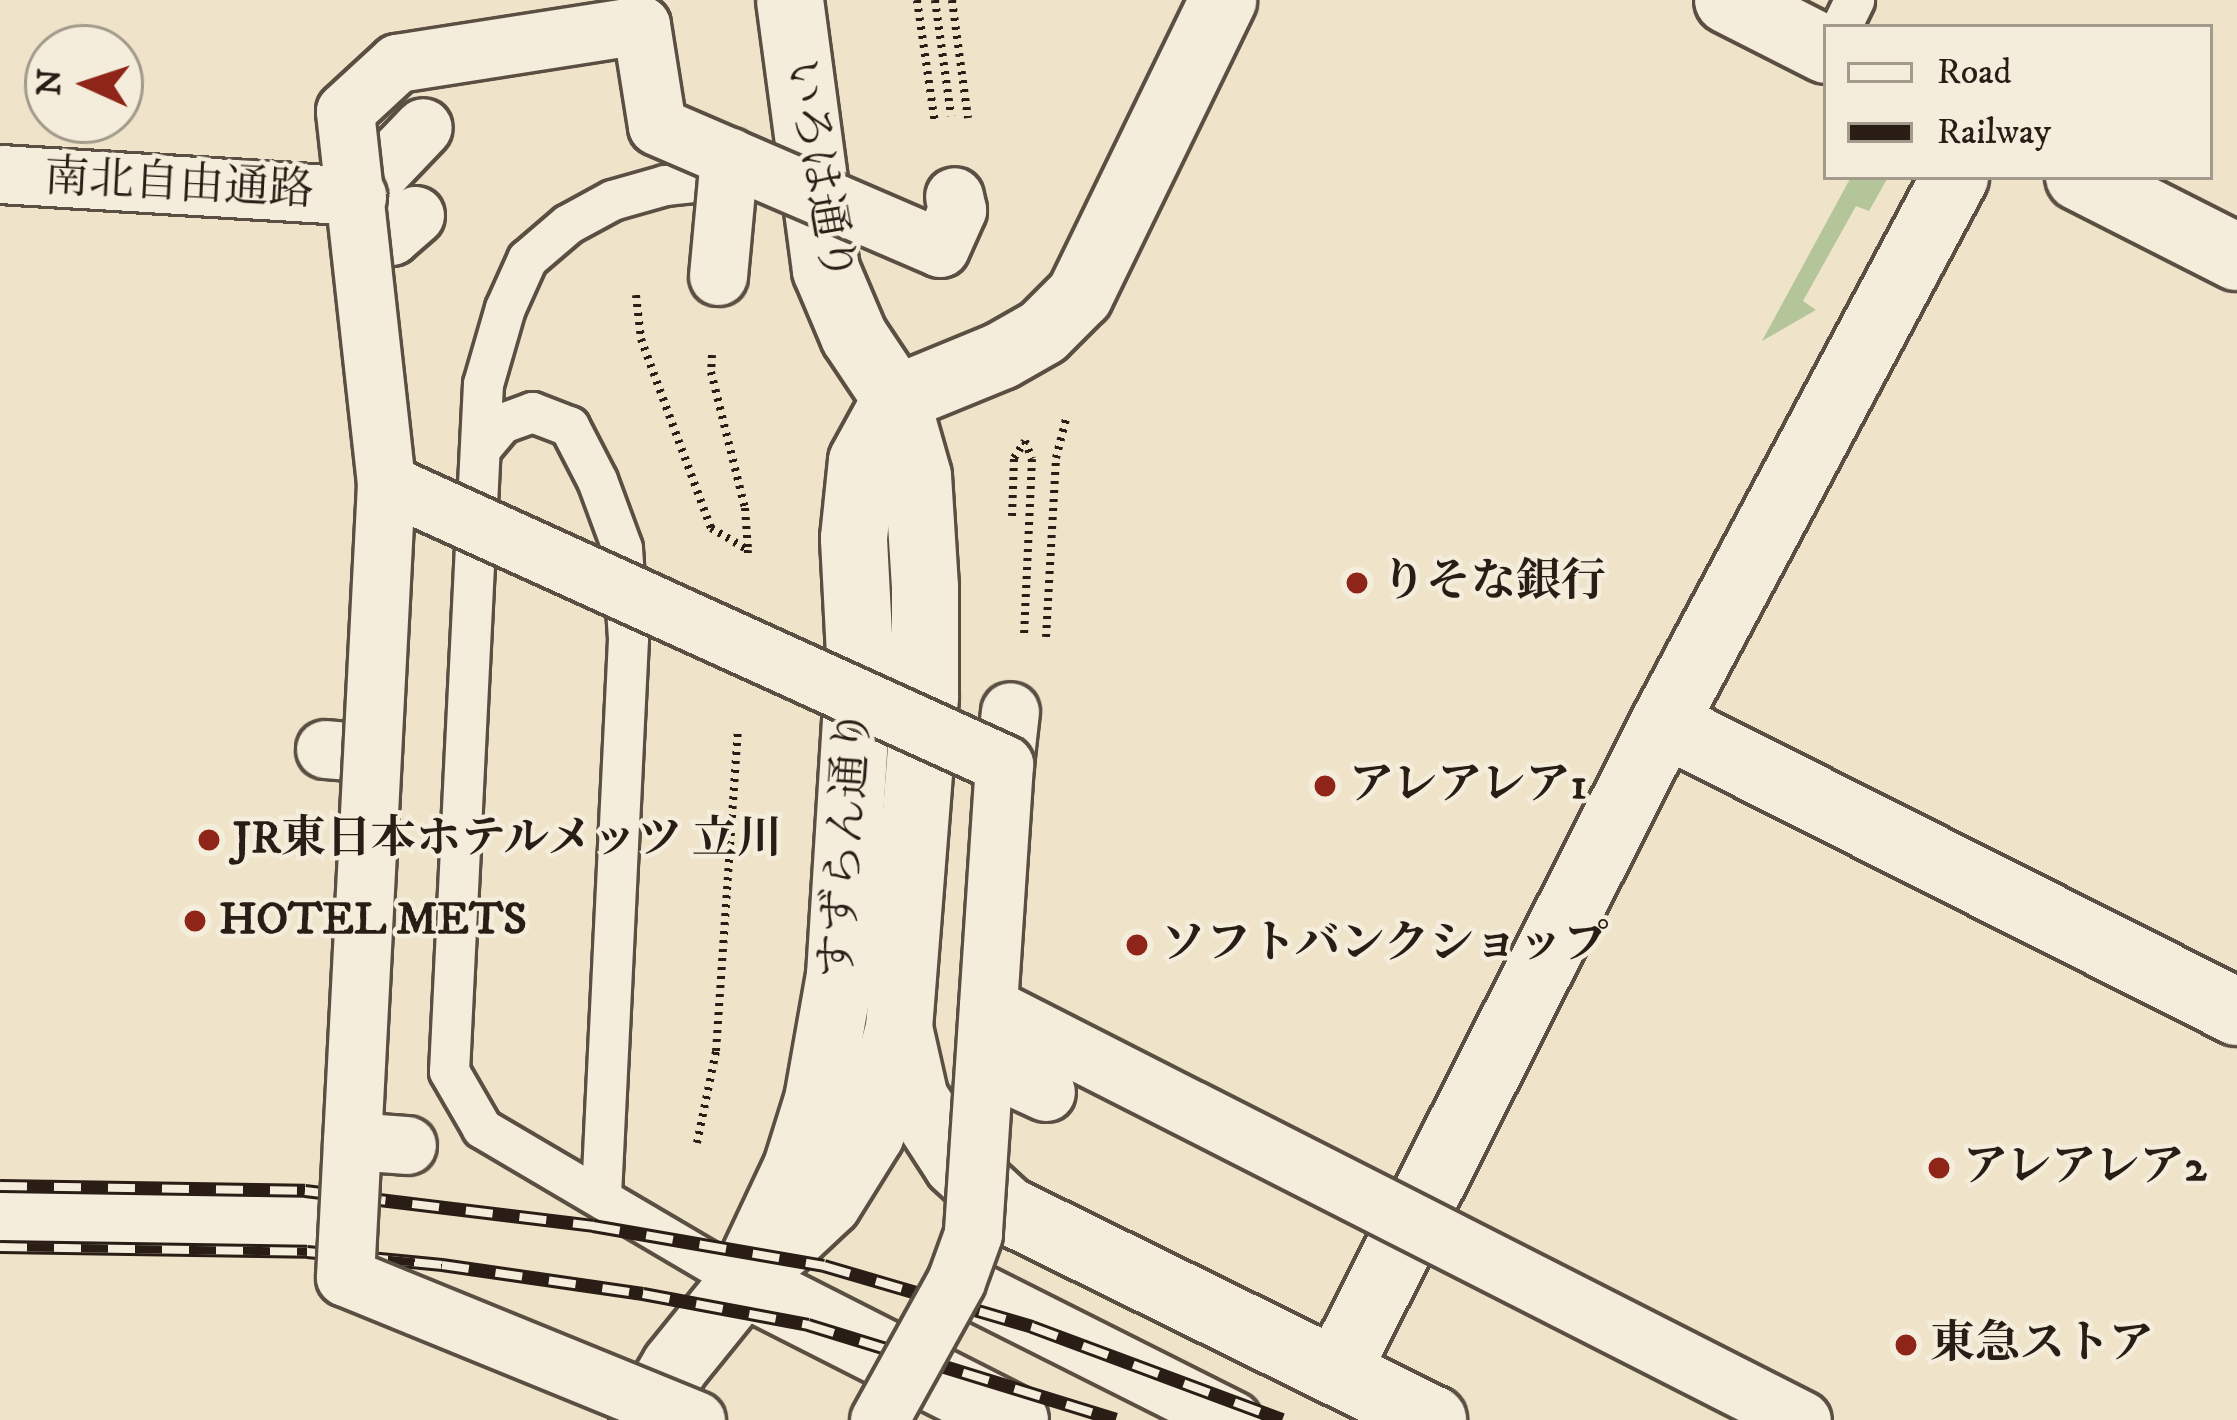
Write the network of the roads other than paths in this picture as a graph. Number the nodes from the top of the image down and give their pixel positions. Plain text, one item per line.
1 (790, 0) edge
2 (1223, 0) edge
3 (1728, 0) edge
4 (1823, 48) edge
5 (423, 127) dead end
6 (729, 157) junction
7 (812, 170) junction
8 (957, 171) road end
9 (0, 174) edge
10 (1953, 180) edge
11 (2085, 180) edge
12 (357, 196) junction
13 (415, 215) dead end
14 (2237, 257) edge
15 (718, 276) road end
16 (896, 399) junction
17 (480, 449) junction
18 (386, 483) junction
19 (1664, 723) junction
20 (988, 1006) junction
21 (2237, 1012) edge
22 (899, 1028) junction
23 (986, 1064) junction
24 (1046, 1092) dead end
25 (601, 1196) junction
26 (0, 1212) edge
27 (347, 1225) junction
28 (956, 1281) junction
29 (743, 1282) junction
30 (1337, 1372) junction
31 (643, 1420) edge
32 (696, 1420) edge
33 (878, 1420) edge
34 (1015, 1420) edge
35 (1232, 1420) edge
36 (1432, 1420) edge
37 (1802, 1420) edge

1 - 7 street, いろは通り
2 - 16 street
3 - 4 street
5 - 12 street
6 - 8 street, bridge
6 - 12 street, bridge
6 - 15 street, bridge
7 - 16 street, いろは通り
7 - 17 lane
9 - 12 street, 南北自由通路, bridge
10 - 19 street
11 - 14 street
12 - 13 street
12 - 18 street, bridge
16 - 22 street, すずらん通り
16 - 29 street, すずらん通り
17 - 25 lane
17 - 25 lane
18 - 20 street, bridge
18 - 27 street, bridge
19 - 21 street
19 - 30 street
20 - 23 street, bridge
20 - 37 street, bridge
22 - 29 street
22 - 30 street
23 - 24 street, bridge
23 - 28 street, bridge
25 - 29 lane
26 - 27 street
27 - 32 street, bridge
28 - 33 street, bridge
28 - 35 street
29 - 31 street
29 - 34 street
30 - 36 street

